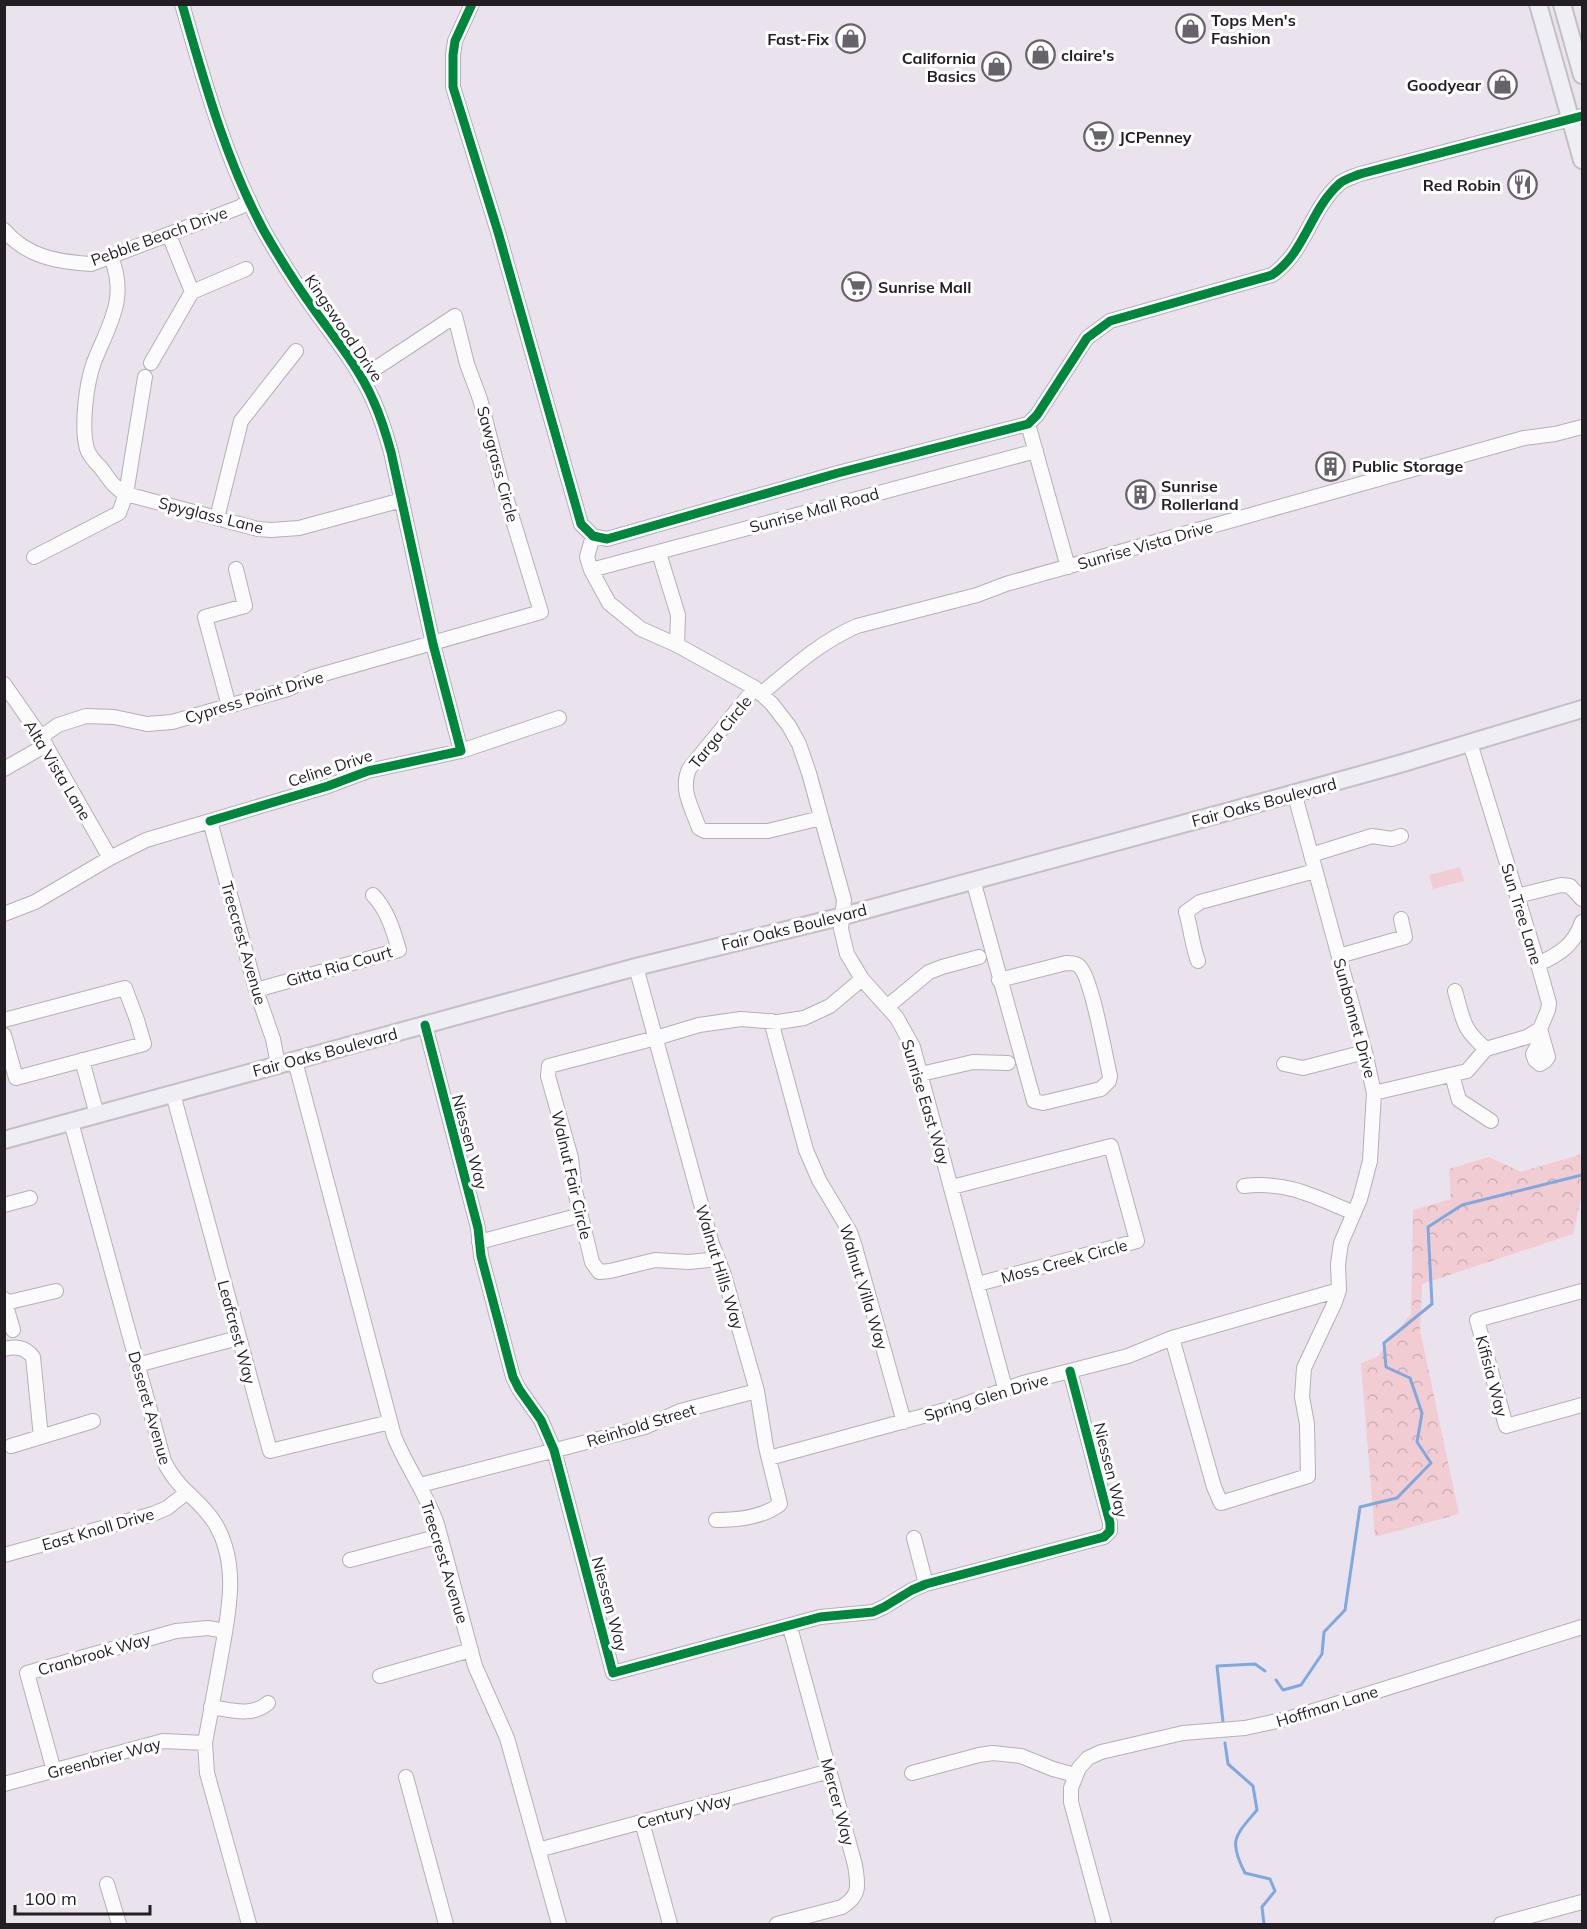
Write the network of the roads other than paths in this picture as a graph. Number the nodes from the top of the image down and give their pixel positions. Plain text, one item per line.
1 (182, 4) edge
2 (472, 4) edge
3 (1538, 4) edge
4 (1563, 4) edge
5 (1582, 75) edge
6 (1577, 117) edge
7 (1582, 160) edge
8 (249, 200) junction
9 (4, 230) edge
10 (169, 235) junction
11 (111, 257) junction
12 (246, 269) dead end
13 (192, 291) junction
14 (296, 351) dead end
15 (151, 363) dead end
16 (145, 377) dead end
17 (361, 378) junction
18 (1028, 424) junction
19 (1582, 427) edge
20 (1036, 451) junction
21 (126, 494) junction
22 (402, 500) junction
23 (216, 518) junction
24 (593, 536) junction
25 (658, 553) junction
26 (34, 557) dead end
27 (1068, 567) junction
28 (236, 569) dead end
29 (591, 570) junction
30 (433, 644) junction
31 (677, 645) junction
32 (4, 684) edge
33 (758, 691) junction
34 (229, 706) junction
35 (1582, 709) edge
36 (559, 718) dead end
37 (44, 741) junction
38 (1470, 743) junction
39 (461, 751) junction
40 (4, 769) edge
41 (1294, 792) junction
42 (821, 818) junction
43 (210, 821) junction
44 (1401, 836) dead end
45 (1311, 855) junction
46 (110, 858) junction
47 (1316, 871) junction
48 (973, 880) junction
49 (373, 894) dead end
50 (1517, 896) junction
51 (1582, 899) edge
52 (4, 914) edge
53 (843, 916) junction
54 (1401, 919) dead end
55 (1582, 922) edge
56 (1339, 956) junction
57 (979, 957) dead end
58 (1198, 961) dead end
59 (1538, 964) junction
60 (636, 967) junction
61 (862, 979) junction
62 (999, 980) junction
63 (256, 990) junction
64 (1455, 991) dead end
65 (888, 1006) junction
66 (4, 1020) edge
67 (771, 1021) junction
68 (425, 1025) junction
69 (4, 1035) edge
70 (656, 1038) junction
71 (1486, 1049) junction
72 (1365, 1052) junction
73 (82, 1060) junction
74 (295, 1060) junction
75 (1008, 1063) dead end
76 (1284, 1064) dead end
77 (278, 1065) junction
78 (921, 1074) junction
79 (1452, 1075) junction
80 (1374, 1093) junction
81 (173, 1094) junction
82 (97, 1115) junction
83 (71, 1122) junction
84 (1491, 1122) dead end
85 (4, 1140) edge
86 (1244, 1186) dead end
87 (952, 1187) junction
88 (30, 1198) dead end
89 (4, 1205) edge
90 (1354, 1213) junction
91 (581, 1215) junction
92 (479, 1242) junction
93 (718, 1259) junction
94 (978, 1284) junction
95 (1339, 1290) junction
96 (56, 1291) dead end
97 (1582, 1291) edge
98 (5, 1301) edge
99 (13, 1329) dead end
100 (238, 1338) junction
101 (1172, 1338) junction
102 (4, 1349) edge
103 (137, 1365) junction
104 (1070, 1371) junction
105 (1005, 1388) junction
106 (757, 1391) junction
107 (1582, 1405) edge
108 (93, 1421) dead end
109 (390, 1422) junction
110 (904, 1422) junction
111 (42, 1437) junction
112 (11, 1446) dead end
113 (554, 1450) junction
114 (769, 1458) junction
115 (420, 1485) junction
116 (186, 1492) junction
117 (716, 1520) dead end
118 (440, 1536) junction
119 (914, 1538) dead end
120 (4, 1555) edge
121 (350, 1560) dead end
122 (926, 1584) junction
123 (790, 1627) junction
124 (1582, 1627) edge
125 (225, 1630) junction
126 (471, 1650) junction
127 (380, 1676) dead end
128 (268, 1703) dead end
129 (212, 1707) junction
130 (205, 1743) junction
131 (54, 1771) junction
132 (830, 1771) junction
133 (912, 1773) dead end
134 (1075, 1775) junction
135 (406, 1777) dead end
136 (4, 1784) edge
137 (642, 1822) junction
138 (538, 1850) junction
139 (107, 1884) dead end
140 (1582, 1902) edge
141 (119, 1924) edge
142 (249, 1924) edge
143 (446, 1924) edge
144 (559, 1924) edge
145 (669, 1924) edge
146 (777, 1924) edge
147 (1104, 1924) edge
148 (1500, 1924) edge

1 - 8 street, Kingswood Drive
2 - 24 street
3 - 6 main road
4 - 5 main road
6 - 7 main road
6 - 18 street
8 - 10 street, Pebble Beach Drive
8 - 17 street, Kingswood Drive
9 - 11 street, Pebble Beach Drive
10 - 11 street, Pebble Beach Drive
10 - 13 street
11 - 21 street, Spyglass Lane
12 - 13 street
13 - 15 street
14 - 23 street
16 - 21 street
17 - 22 street, Kingswood Drive
17 - 30 street, Sawgrass Circle
18 - 20 street
18 - 24 street
19 - 27 street, Sunrise Vista Drive
20 - 25 street, Sunrise Mall Road
20 - 27 street
21 - 23 street, Spyglass Lane
21 - 26 street
22 - 23 street, Spyglass Lane
22 - 30 street, Kingswood Drive
24 - 29 street, Sunrise East Way
25 - 29 street, Sunrise Mall Road
25 - 31 street
27 - 33 street, Sunrise Vista Drive
28 - 34 street
29 - 31 street, Sunrise East Way
30 - 34 street, Cypress Point Drive
30 - 39 street, Kingswood Drive
31 - 33 street, Sunrise East Way
32 - 37 street, Alta Vista Lane
33 - 42 street, Sunrise East Way
33 - 42 street, Targa Circle
34 - 37 street, Cypress Point Drive
35 - 38 main road, Fair Oaks Boulevard
36 - 39 street, Celine Drive
37 - 40 street, Cypress Point Drive
37 - 46 street, Alta Vista Lane
38 - 41 main road, Fair Oaks Boulevard
38 - 50 street, Sun Tree Lane
39 - 43 street, Celine Drive
41 - 45 street, Sunbonnet Drive
41 - 48 main road, Fair Oaks Boulevard
42 - 53 street, Sunrise East Way
43 - 46 street, Celine Drive
43 - 63 street, Treecrest Avenue
44 - 45 street
45 - 47 street, Sunbonnet Drive
46 - 52 street, Celine Drive
47 - 56 street, Sunbonnet Drive
47 - 58 street
48 - 53 main road, Fair Oaks Boulevard
48 - 62 street
49 - 63 street, Gitta Ria Court
50 - 51 street
50 - 59 street, Sun Tree Lane
53 - 60 main road, Fair Oaks Boulevard
53 - 61 street, Sunrise East Way
54 - 56 street
55 - 59 street
56 - 72 street, Sunbonnet Drive
57 - 65 street
59 - 71 street, Sun Tree Lane
60 - 68 main road, Fair Oaks Boulevard
60 - 70 street, Walnut Hills Way
61 - 65 street, Sunrise East Way
61 - 67 street
62 - 62 street
63 - 77 street, Treecrest Avenue
64 - 71 street
65 - 78 street, Sunrise East Way
66 - 73 street
67 - 70 street
67 - 110 street, Walnut Villa Way
68 - 74 main road, Fair Oaks Boulevard
68 - 92 street, Niessen Way
69 - 73 street
70 - 91 street, Walnut Fair Circle
70 - 93 street, Walnut Hills Way
71 - 79 street
72 - 76 street
72 - 80 street, Sunbonnet Drive
73 - 82 street
74 - 77 main road, Fair Oaks Boulevard
74 - 109 street, Treecrest Avenue
75 - 78 street
77 - 81 main road, Fair Oaks Boulevard
78 - 87 street, Sunrise East Way
79 - 80 street
79 - 84 street
80 - 90 street, Sunbonnet Drive
81 - 82 main road, Fair Oaks Boulevard
81 - 100 street, Leafcrest Way
82 - 83 main road, Fair Oaks Boulevard
83 - 85 main road, Fair Oaks Boulevard
83 - 103 street, Deseret Avenue
86 - 90 street
87 - 94 street, Sunrise East Way
87 - 94 street, Moss Creek Circle
88 - 89 street
90 - 95 street, Sunbonnet Drive
91 - 92 street
91 - 93 street, Walnut Fair Circle
92 - 113 street, Niessen Way
93 - 106 street, Walnut Hills Way
94 - 105 street, Sunrise East Way
95 - 101 street, Spring Glen Drive
95 - 101 street, Sunbonnet Drive
96 - 98 street
97 - 107 street, Kifisia Way
98 - 99 street
100 - 103 street
100 - 109 street, Leafcrest Way
101 - 104 street, Spring Glen Drive
102 - 111 street
103 - 116 street, Deseret Avenue
104 - 105 street, Spring Glen Drive
104 - 122 street, Niessen Way
105 - 110 street, Spring Glen Drive
106 - 113 street, Reinhold Street
106 - 114 street, Walnut Hills Way
108 - 111 street
109 - 115 street, Treecrest Avenue
110 - 114 street, Spring Glen Drive
111 - 112 street
113 - 115 street, Reinhold Street
113 - 123 street, Niessen Way
114 - 117 street, Walnut Hills Way
115 - 118 street, Treecrest Avenue
116 - 120 street, East Knoll Drive
116 - 125 street, Deseret Avenue
118 - 121 street
118 - 126 street, Treecrest Avenue
119 - 122 street
122 - 123 street, Niessen Way
123 - 132 street, Mercer Way
124 - 134 street, Hoffman Lane
125 - 129 street, Deseret Avenue
125 - 131 street, Cranbrook Way
126 - 127 street
126 - 138 street, Treecrest Avenue
128 - 129 street
129 - 130 street, Deseret Avenue
130 - 131 street, Greenbrier Way
130 - 142 street, Deseret Avenue
131 - 136 street, Greenbrier Way
132 - 137 street, Century Way
132 - 146 street, Mercer Way
133 - 134 street
134 - 147 street
135 - 143 street
137 - 138 street, Century Way
137 - 145 street
138 - 144 street, Treecrest Avenue
139 - 141 street
140 - 148 street

